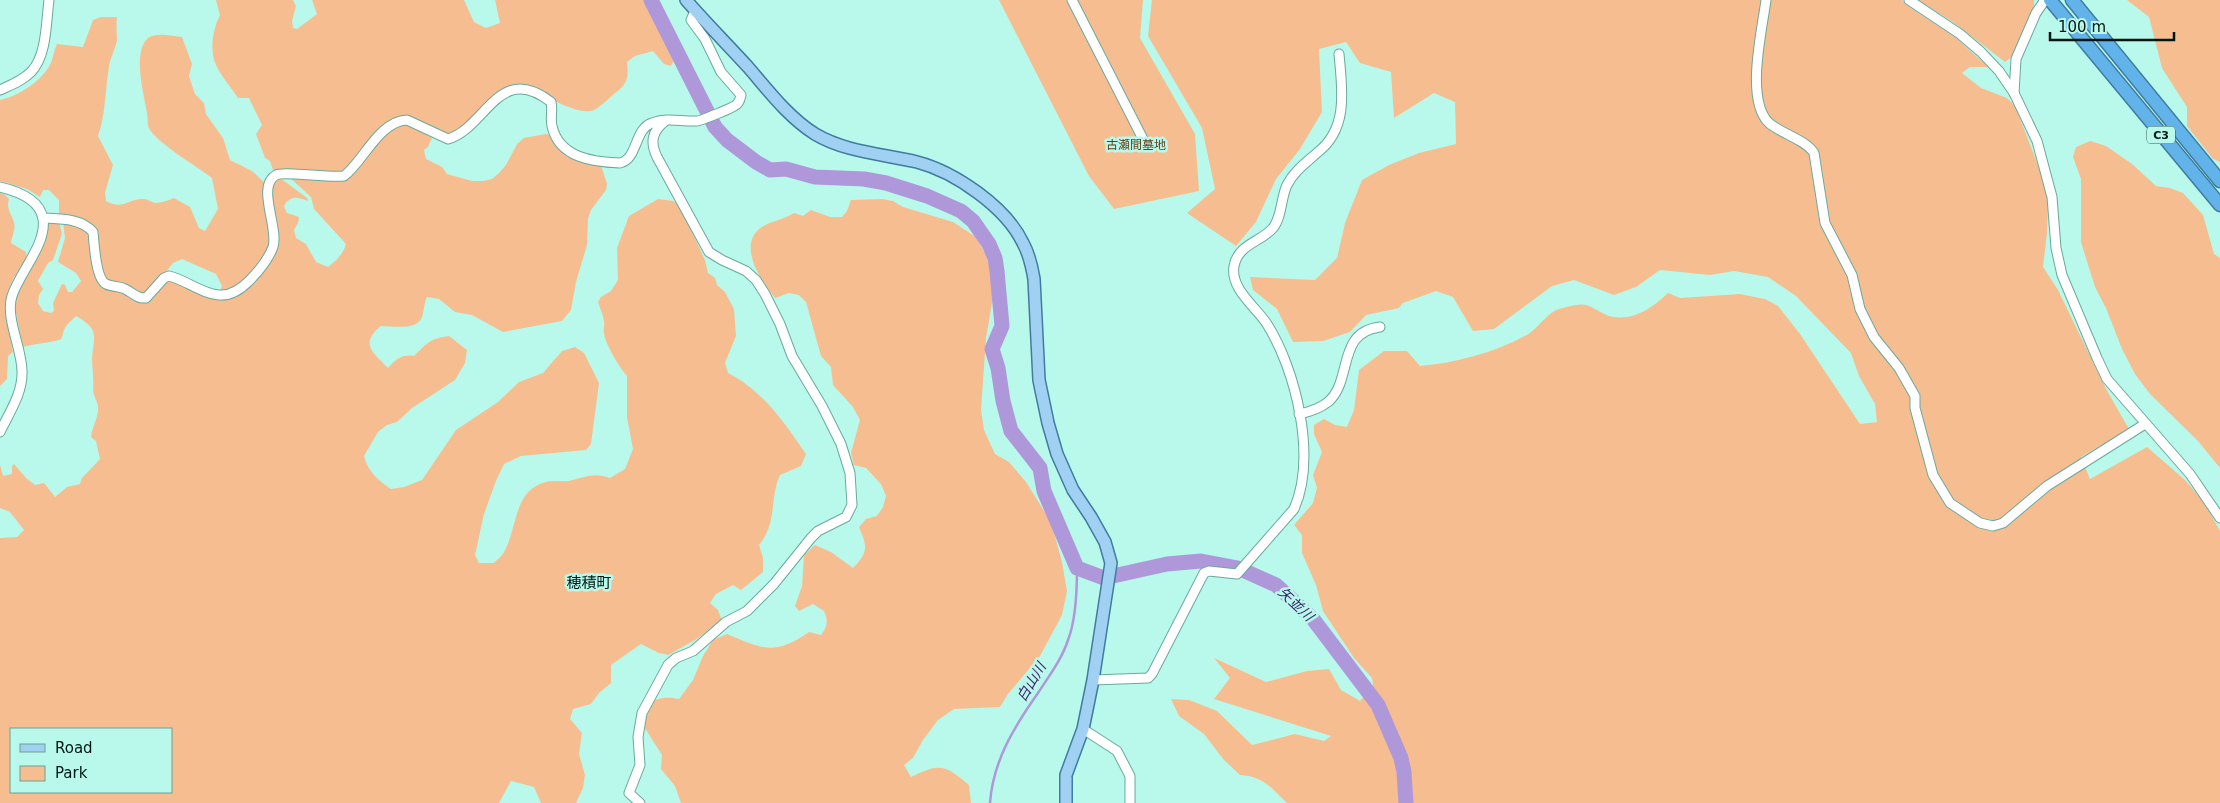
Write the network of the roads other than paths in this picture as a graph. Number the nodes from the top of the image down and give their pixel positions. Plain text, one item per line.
1 (49, 0) edge
2 (686, 0) edge
3 (1072, 0) edge
4 (1766, 0) edge
5 (1909, 0) edge
6 (2045, 0) edge
7 (2050, 0) edge
8 (2072, 0) edge
9 (695, 11) junction
10 (1339, 54) dead end
11 (0, 90) edge
12 (2014, 93) junction
13 (664, 122) junction
14 (1145, 143) dead end
15 (2220, 181) edge
16 (0, 187) edge
17 (2220, 205) edge
18 (43, 218) junction
19 (1380, 327) dead end
20 (1299, 414) junction
21 (2145, 424) junction
22 (0, 432) edge
23 (2220, 518) edge
24 (1093, 680) junction
25 (1083, 729) junction
26 (640, 803) edge
27 (1066, 803) edge
28 (1130, 803) edge

1 - 11 street
2 - 9 main road
3 - 14 street
4 - 21 street
5 - 12 street
6 - 12 street
7 - 17 highway, C3
8 - 15 highway, C3
9 - 13 street
9 - 24 main road
10 - 20 street
12 - 21 street
13 - 18 street
13 - 26 street
16 - 18 street
18 - 22 street
19 - 20 street
20 - 24 street
21 - 23 street
24 - 25 main road
25 - 27 main road
25 - 28 street

